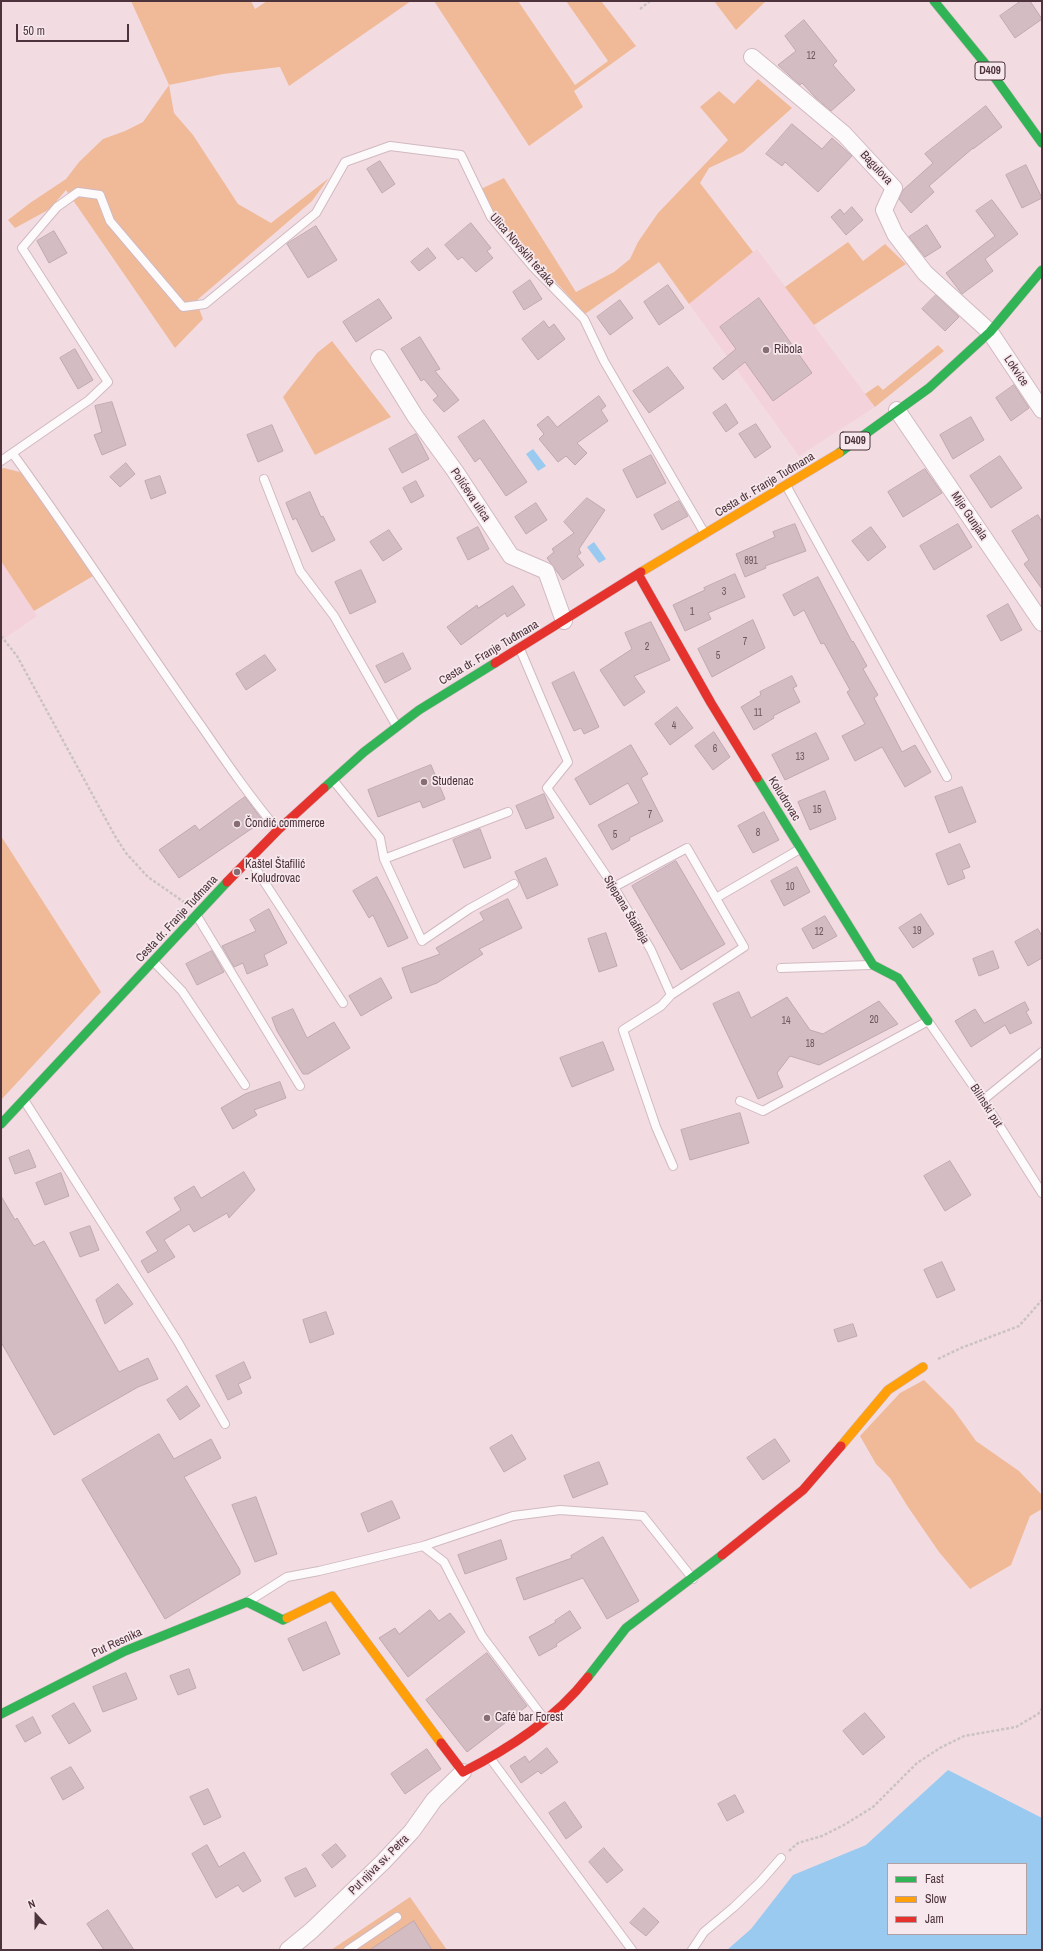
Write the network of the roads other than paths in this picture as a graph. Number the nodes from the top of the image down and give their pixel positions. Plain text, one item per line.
1 (934, 1) edge
2 (752, 57) dead end
3 (1042, 143) edge
4 (1042, 270) edge
5 (990, 332) junction
6 (379, 358) dead end
7 (897, 410) junction
8 (1042, 410) edge
9 (13, 454) junction
10 (1, 461) edge
11 (264, 480) dead end
12 (786, 487) junction
13 (705, 535) junction
14 (638, 574) junction
15 (564, 621) junction
16 (1042, 623) edge
17 (520, 649) junction
18 (397, 726) junction
19 (947, 776) dead end
20 (333, 779) junction
21 (508, 812) dead end
22 (278, 830) junction
23 (801, 848) junction
24 (249, 859) junction
25 (384, 859) junction
26 (514, 884) dead end
27 (614, 887) junction
28 (716, 898) junction
29 (198, 914) junction
30 (154, 961) junction
31 (873, 965) junction
32 (781, 968) dead end
33 (671, 995) junction
34 (343, 1003) dead end
35 (928, 1021) junction
36 (1042, 1052) edge
37 (245, 1085) dead end
38 (300, 1086) dead end
39 (24, 1099) junction
40 (983, 1100) junction
41 (740, 1102) dead end
42 (1, 1124) edge
43 (673, 1166) dead end
44 (1042, 1193) edge
45 (923, 1367) road end
46 (226, 1424) dead end
47 (423, 1546) junction
48 (693, 1579) junction
49 (247, 1602) junction
50 (1, 1714) edge
51 (546, 1721) junction
52 (490, 1758) junction
53 (463, 1772) junction
54 (781, 1858) road end
55 (397, 1917) dead end
56 (288, 1950) edge
57 (348, 1950) edge
58 (632, 1950) edge
59 (692, 1950) edge

1 - 3 street, D409
2 - 5 street, Bagulova
4 - 5 street, Cesta dr. Franje Tuđmana / D409
5 - 7 street, Cesta dr. Franje Tuđmana / D409
5 - 8 street, Lokvice
6 - 15 street, Polićeva ulica
7 - 12 street, Cesta dr. Franje Tuđmana / D409
7 - 16 street, Mije Gunjala
9 - 10 lane
9 - 13 lane, Ulica Novskih težaka
9 - 22 lane
11 - 18 lane
12 - 13 street, Cesta dr. Franje Tuđmana / D409
12 - 19 lane
13 - 14 street, Cesta dr. Franje Tuđmana / D409
14 - 15 street, Cesta dr. Franje Tuđmana / D409
14 - 23 street, Koludrovac
15 - 17 street, Cesta dr. Franje Tuđmana / D409
17 - 18 street, Cesta dr. Franje Tuđmana / D409
17 - 27 lane, Stjepana Štafileja
18 - 20 street, Cesta dr. Franje Tuđmana / D409
20 - 22 street, Cesta dr. Franje Tuđmana / D409
20 - 25 lane
21 - 25 lane
22 - 24 street, Cesta dr. Franje Tuđmana / D409
23 - 28 lane
23 - 31 street, Koludrovac
24 - 29 street, Cesta dr. Franje Tuđmana / D409
24 - 34 lane
25 - 26 lane
27 - 28 lane
27 - 33 lane, Stjepana Štafileja
28 - 33 lane
29 - 30 street, Cesta dr. Franje Tuđmana / D409
29 - 38 lane
30 - 37 lane
30 - 39 street, Cesta dr. Franje Tuđmana / D409
31 - 32 lane
31 - 35 street
33 - 43 lane
35 - 40 lane, Bilinski put
35 - 41 lane
36 - 40 lane
39 - 42 street, Cesta dr. Franje Tuđmana / D409
39 - 46 lane
40 - 44 lane, Bilinski put
45 - 48 street
47 - 48 lane
47 - 49 lane
47 - 51 lane
48 - 51 street
49 - 50 street, Put Resnika
49 - 53 street
51 - 52 street
52 - 53 street
52 - 58 lane
53 - 56 street, Put njiva sv. Petra
54 - 59 lane
55 - 57 lane

